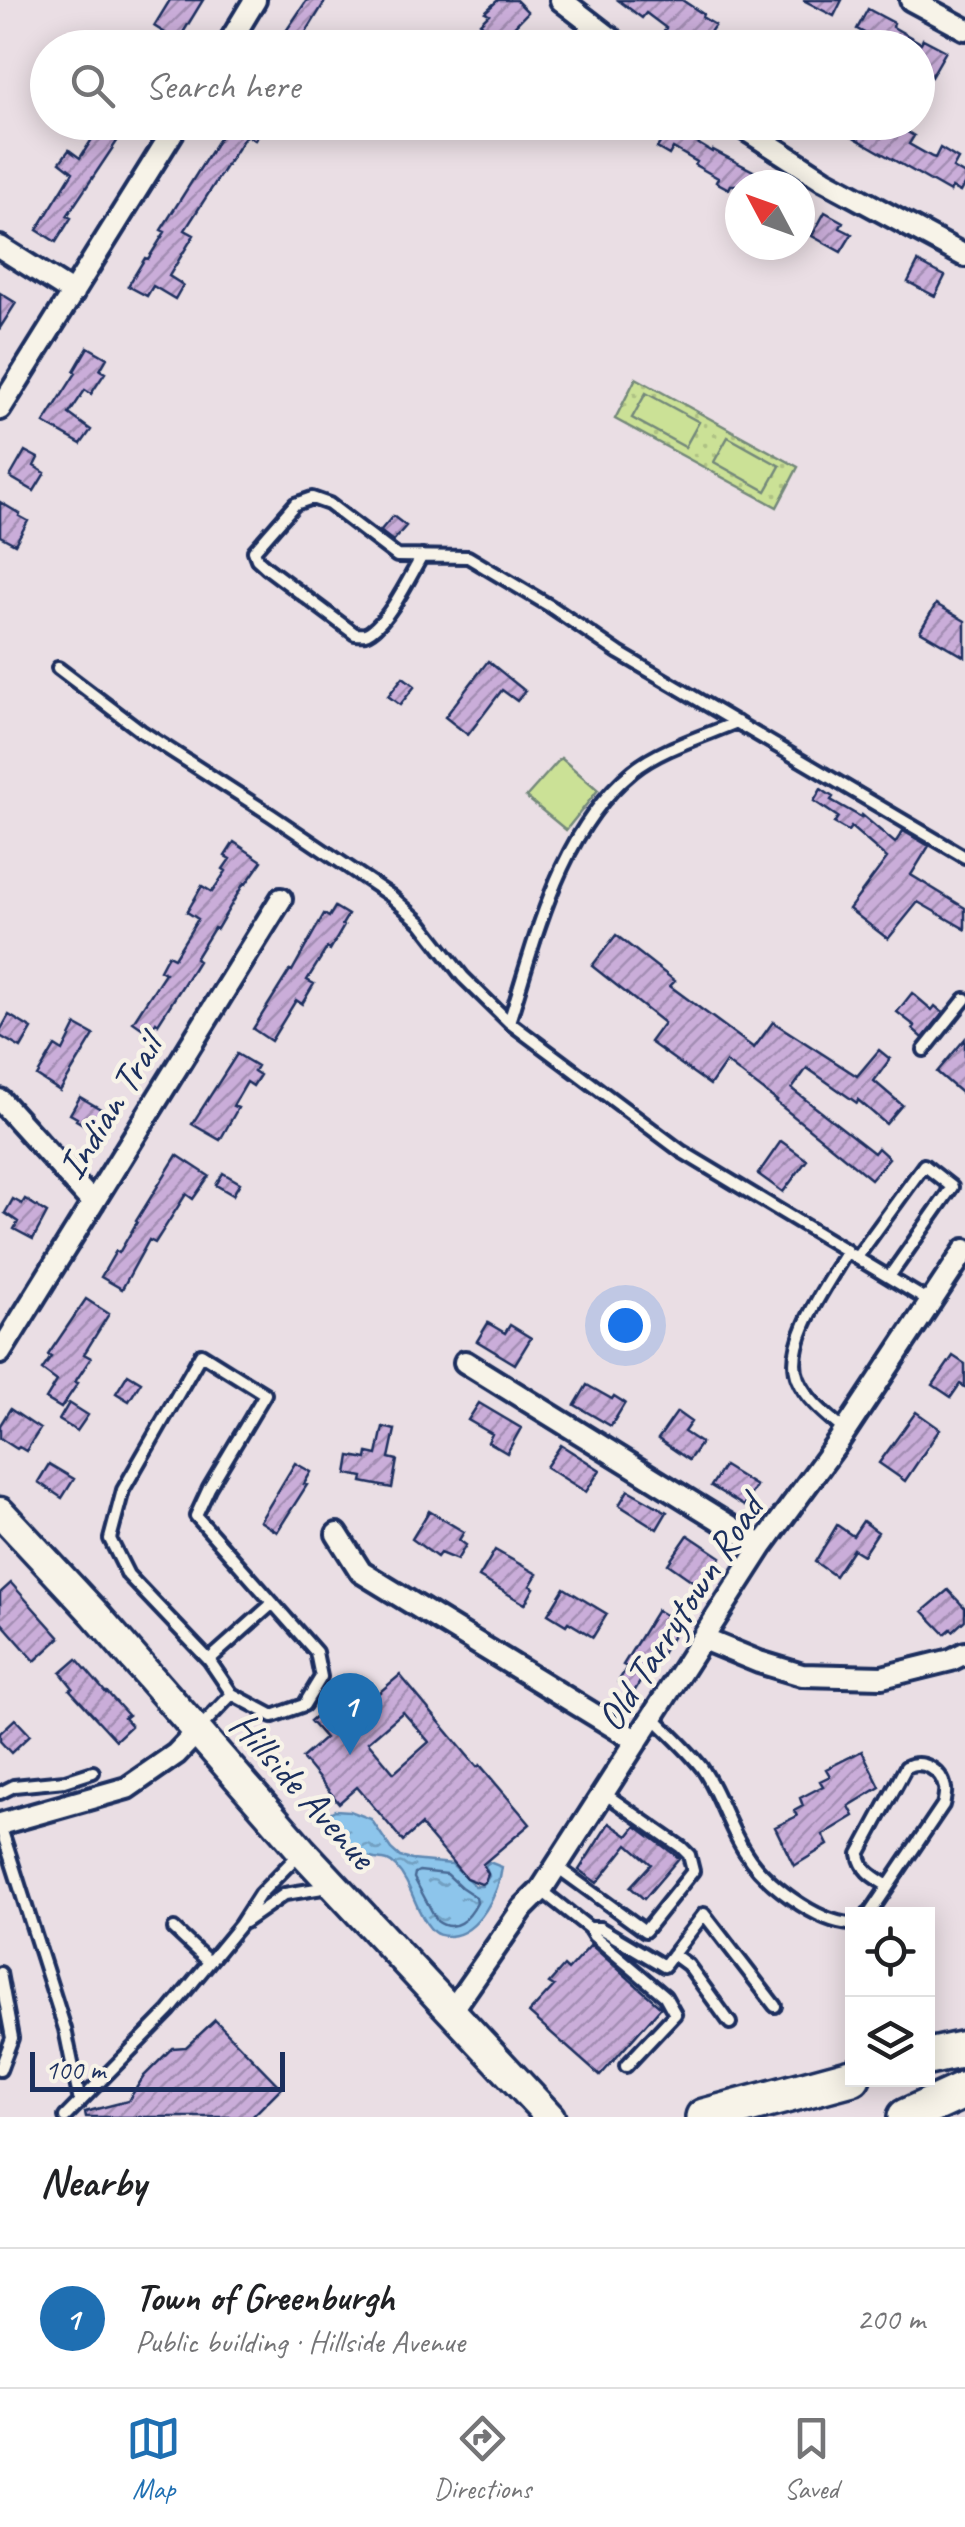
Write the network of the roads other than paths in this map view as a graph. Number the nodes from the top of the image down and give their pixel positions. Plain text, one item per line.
1 (255, 0) edge
2 (561, 0) edge
3 (911, 0) edge
4 (237, 30) edge
5 (600, 30) edge
6 (965, 30) edge
7 (168, 140) edge
8 (762, 140) edge
9 (0, 247) edge
10 (965, 256) edge
11 (73, 293) junction
12 (0, 409) edge
13 (422, 556) junction
14 (58, 668) dead end
15 (737, 722) junction
16 (965, 857) edge
17 (280, 899) dead end
18 (965, 1000) edge
19 (509, 1022) junction
20 (924, 1050) dead end
21 (0, 1100) edge
22 (92, 1203) junction
23 (965, 1250) edge
24 (852, 1254) junction
25 (889, 1276) junction
26 (930, 1302) junction
27 (0, 1352) edge
28 (464, 1362) dead end
29 (845, 1430) junction
30 (0, 1512) edge
31 (337, 1534) dead end
32 (762, 1546) junction
33 (273, 1602) junction
34 (703, 1639) junction
35 (965, 1652) edge
36 (209, 1660) junction
37 (232, 1694) junction
38 (652, 1718) junction
39 (197, 1732) junction
40 (638, 1741) junction
41 (93, 1772) dead end
42 (0, 1793) edge
43 (603, 1793) junction
44 (0, 1824) edge
45 (302, 1851) junction
46 (556, 1866) junction
47 (888, 1886) junction
48 (335, 1887) junction
49 (540, 1890) junction
50 (873, 1907) edge
51 (845, 1923) edge
52 (240, 1925) junction
53 (590, 1928) junction
54 (174, 1930) dead end
55 (674, 1954) junction
56 (208, 1962) junction
57 (0, 1973) edge
58 (775, 2006) dead end
59 (452, 2012) junction
60 (730, 2023) dead end
61 (965, 2050) edge
62 (935, 2056) edge
63 (626, 2066) dead end
64 (0, 2070) edge
65 (845, 2079) edge
66 (965, 2090) edge
67 (80, 2102) junction
68 (65, 2117) edge
69 (550, 2117) edge
70 (704, 2117) edge
71 (906, 2117) edge

1 - 4 street
2 - 5 street
3 - 6 street
7 - 11 street
8 - 10 street
9 - 11 street
11 - 12 street
13 - 13 lane
13 - 15 lane
14 - 19 lane
15 - 16 lane
15 - 19 lane
17 - 22 street, Indian Trail
18 - 20 lane
19 - 24 lane
21 - 22 street
22 - 27 street, Indian Trail
23 - 26 street, Old Tarrytown Road
24 - 25 lane
24 - 25 lane
24 - 29 lane
25 - 26 lane
26 - 29 street, Old Tarrytown Road
28 - 32 street
29 - 32 street, Old Tarrytown Road
30 - 39 main road, Hillside Avenue
31 - 40 street
32 - 34 street, Old Tarrytown Road
33 - 36 lane
33 - 36 lane
33 - 37 lane
34 - 35 street
34 - 38 street, Old Tarrytown Road
36 - 37 lane
37 - 39 lane
38 - 40 street, Old Tarrytown Road
38 - 51 lane
39 - 44 street
39 - 45 main road, Hillside Avenue
40 - 43 street, Old Tarrytown Road
41 - 42 lane
43 - 46 street, Old Tarrytown Road
43 - 46 lane
44 - 67 lane
45 - 48 main road, Hillside Avenue
45 - 52 lane
46 - 49 street, Old Tarrytown Road
47 - 47 lane
47 - 50 lane
48 - 52 lane
48 - 59 main road, Hillside Avenue
49 - 53 lane
49 - 59 street, Old Tarrytown Road
52 - 56 lane
53 - 55 lane
53 - 63 lane
54 - 56 lane
55 - 58 lane
55 - 60 lane
56 - 67 lane
57 - 64 lane
59 - 69 main road, Hillside Avenue
61 - 62 highway
65 - 70 highway
66 - 71 highway
67 - 68 lane

